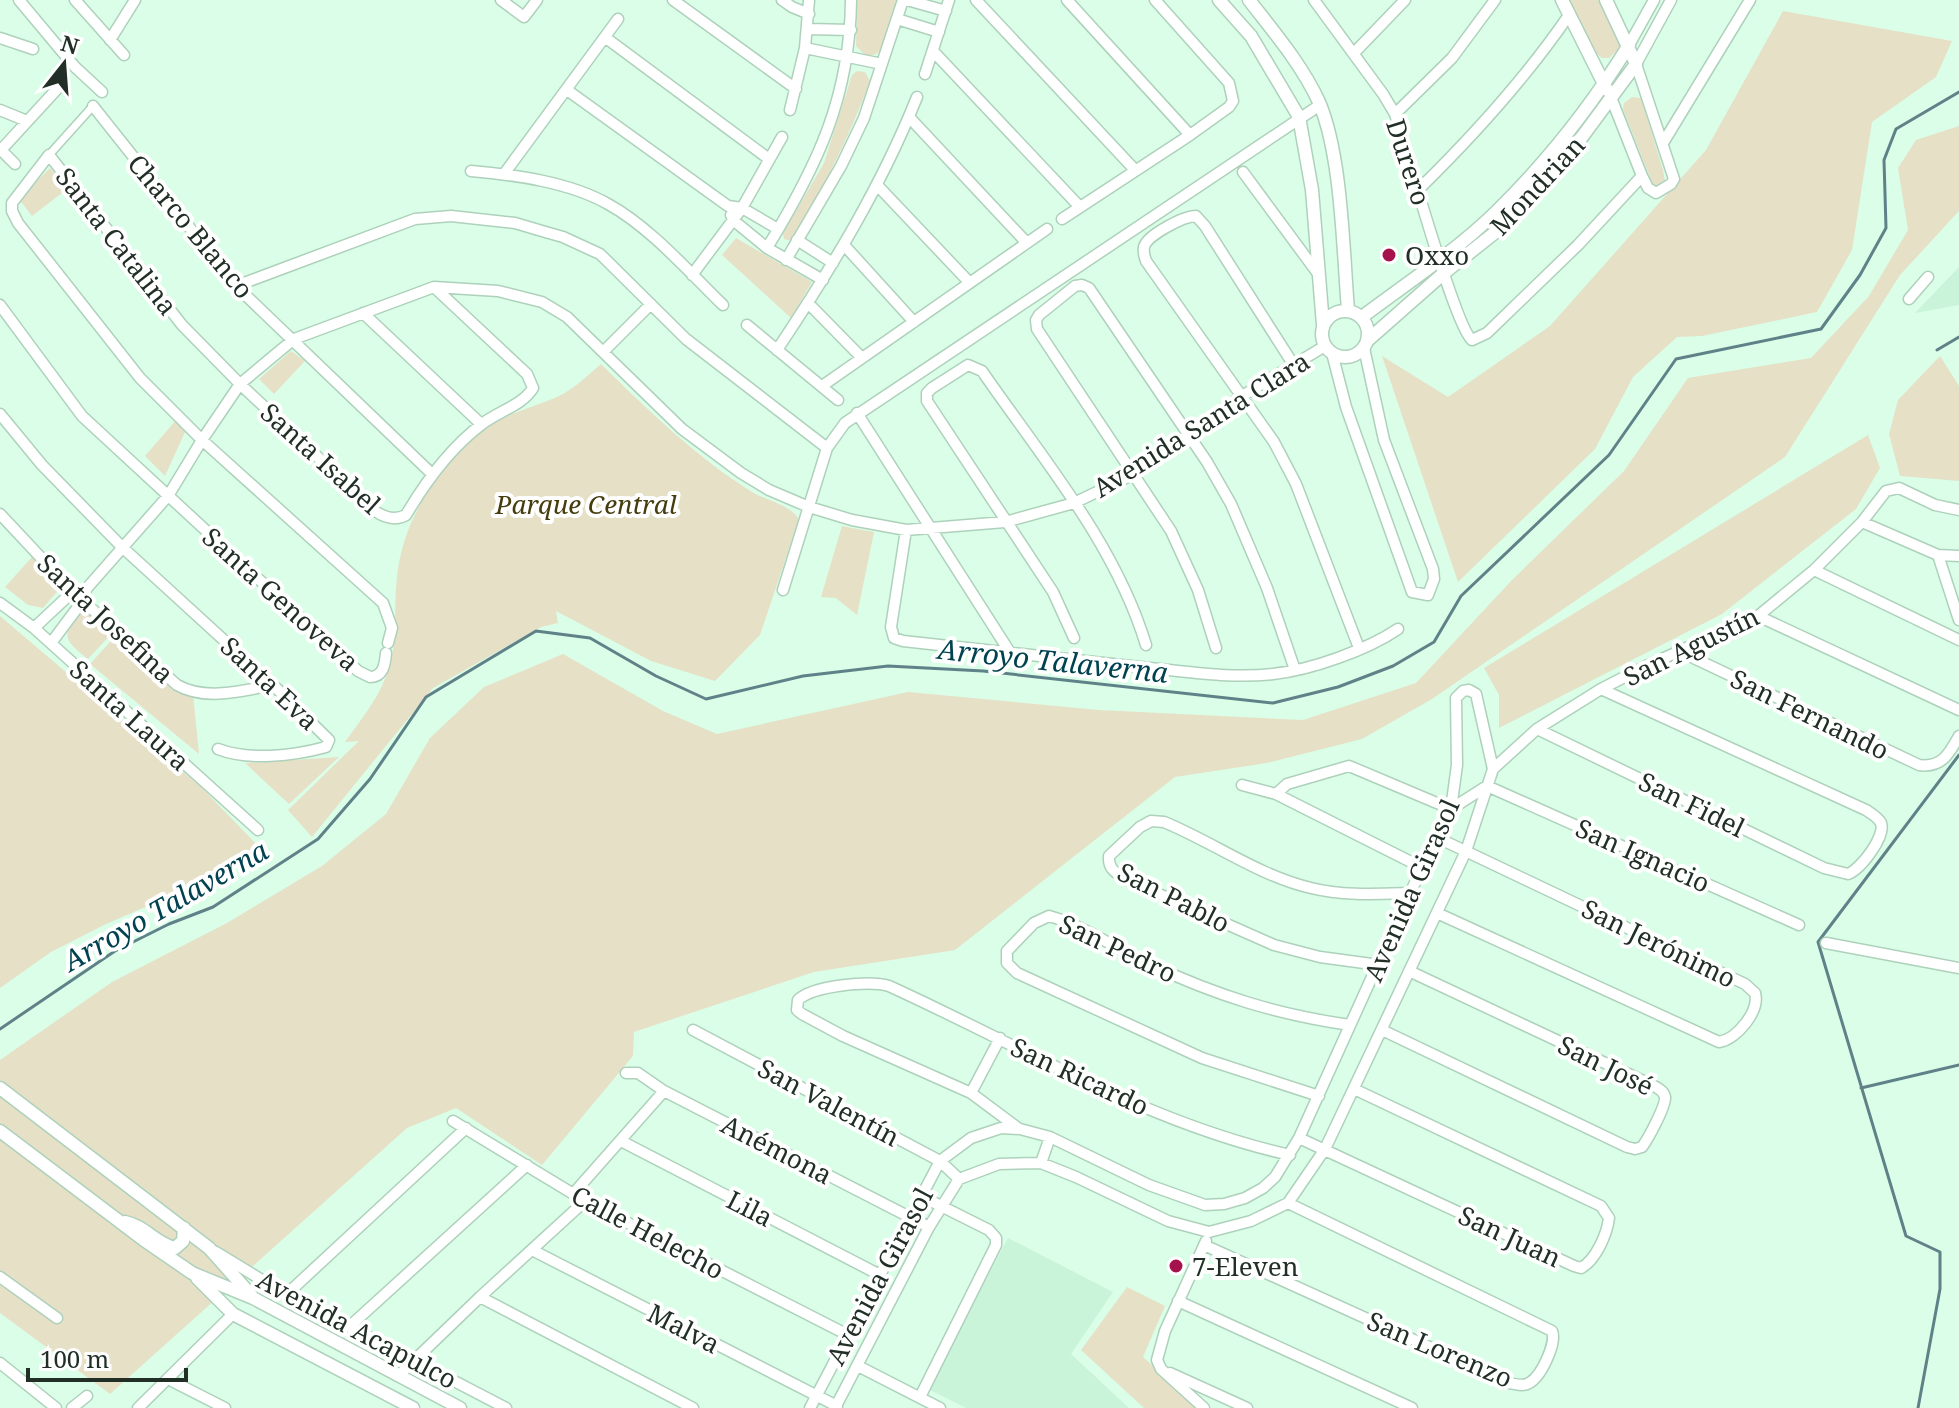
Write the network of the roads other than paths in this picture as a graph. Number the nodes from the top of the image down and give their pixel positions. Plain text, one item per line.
1 (19, 0) edge
2 (75, 0) edge
3 (135, 0) edge
4 (501, 0) edge
5 (537, 0) edge
6 (673, 0) edge
7 (782, 0) edge
8 (809, 0) edge
9 (851, 0) edge
10 (905, 0) edge
11 (976, 0) edge
12 (1067, 0) edge
13 (1155, 0) edge
14 (1219, 0) edge
15 (1249, 0) edge
16 (1314, 0) edge
17 (1405, 0) edge
18 (1495, 0) edge
19 (1562, 0) edge
20 (1606, 0) edge
21 (1654, 0) edge
22 (1671, 0) edge
23 (1750, 0) edge
24 (947, 5) edge
25 (809, 14) junction
26 (1569, 15) junction
27 (618, 19) dead end
28 (897, 19) junction
29 (808, 29) junction
30 (851, 30) junction
31 (939, 32) junction
32 (0, 38) edge
33 (606, 38) junction
34 (110, 40) junction
35 (1629, 45) junction
36 (805, 48) junction
37 (33, 49) dead end
38 (933, 51) junction
39 (1354, 53) junction
40 (124, 55) dead end
41 (848, 55) junction
42 (882, 64) junction
43 (1636, 64) junction
44 (925, 74) dead end
45 (1604, 85) junction
46 (57, 89) dead end
47 (796, 89) junction
48 (567, 90) junction
49 (102, 92) dead end
50 (917, 97) dead end
51 (1612, 100) junction
52 (1320, 105) junction
53 (93, 106) joint
54 (0, 110) edge
55 (790, 110) dead end
56 (1395, 114) junction
57 (909, 117) junction
58 (1299, 117) junction
59 (27, 121) junction
60 (1190, 135) junction
61 (782, 137) dead end
62 (1663, 143) junction
63 (1, 151) edge
64 (49, 155) junction
65 (769, 159) junction
66 (15, 164) dead end
67 (1135, 170) junction
68 (471, 171) dead end
69 (1243, 172) dead end
70 (504, 174) junction
71 (1642, 176) junction
72 (877, 185) junction
73 (1419, 189) junction
74 (728, 206) junction
75 (1079, 206) junction
76 (742, 208) junction
77 (1062, 219) dead end
78 (733, 220) junction
79 (778, 229) junction
80 (1047, 229) dead end
81 (797, 240) junction
82 (1026, 242) junction
83 (844, 245) junction
84 (767, 248) junction
85 (1440, 259) junction
86 (786, 260) junction
87 (833, 263) junction
88 (1444, 273) junction
89 (692, 275) junction
90 (1319, 275) junction
91 (1928, 277) dead end
92 (823, 280) junction
93 (969, 282) junction
94 (236, 286) junction
95 (434, 287) junction
96 (1909, 299) dead end
97 (808, 303) junction
98 (651, 304) junction
99 (0, 305) edge
100 (723, 305) dead end
101 (1348, 310) junction
102 (363, 313) junction
103 (1362, 317) junction
104 (914, 322) junction
105 (747, 325) dead end
106 (1323, 325) junction
107 (294, 339) junction
108 (1366, 344) junction
109 (1328, 349) junction
110 (777, 350) junction
111 (604, 351) junction
112 (862, 358) junction
113 (1293, 364) junction
114 (240, 384) junction
115 (822, 386) junction
116 (1242, 396) junction
117 (838, 400) dead end
118 (857, 413) junction
119 (0, 414) edge
120 (481, 424) junction
121 (1187, 435) junction
122 (202, 440) junction
123 (827, 448) junction
124 (431, 473) junction
125 (1132, 475) junction
126 (168, 496) junction
127 (1074, 503) junction
128 (809, 507) junction
129 (1959, 510) edge
130 (0, 514) edge
131 (1005, 522) junction
132 (1862, 522) junction
133 (929, 529) junction
134 (906, 530) junction
135 (122, 547) junction
136 (1938, 555) junction
137 (1959, 556) edge
138 (1814, 570) junction
139 (783, 590) dead end
140 (78, 596) junction
141 (0, 603) edge
142 (1758, 616) junction
143 (1959, 620) edge
144 (34, 628) junction
145 (1398, 629) dead end
146 (1074, 638) dead end
147 (1959, 640) edge
148 (51, 643) junction
149 (1146, 645) dead end
150 (1216, 648) dead end
151 (1359, 648) junction
152 (1681, 652) junction
153 (1011, 654) junction
154 (1295, 670) junction
155 (273, 685) junction
156 (1601, 689) junction
157 (1959, 710) edge
158 (1537, 729) junction
159 (1959, 736) edge
160 (218, 749) dead end
161 (1493, 769) junction
162 (1242, 785) dead end
163 (1487, 786) junction
164 (1276, 794) junction
165 (1451, 809) junction
166 (258, 830) dead end
167 (1438, 838) junction
168 (1466, 851) junction
169 (1423, 868) junction
170 (1410, 893) junction
171 (1437, 913) junction
172 (1799, 925) dead end
173 (1826, 943) dead end
174 (1379, 965) junction
175 (1959, 968) edge
176 (1409, 971) junction
177 (1350, 1025) junction
178 (693, 1030) dead end
179 (1382, 1030) junction
180 (1000, 1038) junction
181 (626, 1073) dead end
182 (0, 1088) edge
183 (1354, 1089) junction
184 (664, 1091) junction
185 (971, 1093) junction
186 (1319, 1096) junction
187 (453, 1121) dead end
188 (466, 1128) junction
189 (1020, 1129) junction
190 (0, 1131) edge
191 (1050, 1137) junction
192 (1299, 1138) junction
193 (621, 1141) junction
194 (1325, 1149) junction
195 (1290, 1155) junction
196 (940, 1161) junction
197 (1041, 1163) junction
198 (527, 1165) junction
199 (959, 1179) junction
200 (573, 1194) junction
201 (921, 1196) junction
202 (585, 1201) junction
203 (1288, 1203) junction
204 (940, 1207) junction
205 (910, 1217) junction
206 (118, 1221) junction
207 (929, 1227) junction
208 (184, 1228) junction
209 (1209, 1232) junction
210 (1204, 1245) junction
211 (209, 1248) junction
212 (532, 1250) junction
213 (192, 1273) junction
214 (880, 1275) junction
215 (0, 1277) edge
216 (288, 1293) junction
217 (480, 1297) junction
218 (253, 1298) junction
219 (1178, 1301) junction
220 (233, 1314) junction
221 (57, 1318) dead end
222 (350, 1326) junction
223 (848, 1335) junction
224 (413, 1360) junction
225 (0, 1363) edge
226 (858, 1366) junction
227 (1161, 1369) junction
228 (398, 1376) junction
229 (168, 1379) junction
230 (87, 1396) dead end
231 (817, 1396) junction
232 (920, 1397) junction
233 (836, 1407) edge
234 (56, 1408) edge
235 (72, 1408) edge
236 (138, 1408) edge
237 (225, 1408) edge
238 (413, 1408) edge
239 (460, 1408) edge
240 (506, 1408) edge
241 (693, 1408) edge
242 (810, 1408) edge
243 (940, 1408) edge
244 (1204, 1408) edge
245 (1247, 1408) edge
246 (1412, 1408) edge

1 - 49 street
2 - 34 street
3 - 34 street
4 - 5 street
6 - 47 street
7 - 25 street
8 - 25 street
9 - 30 street
10 - 24 street
10 - 28 street
11 - 67 street
12 - 60 street
13 - 60 street
14 - 58 street
15 - 52 street
16 - 39 street, Durero
17 - 39 street
18 - 56 street
19 - 26 street
20 - 35 street
21 - 35 street, Mondrian
22 - 43 street, Mondrian
23 - 62 street
24 - 31 street
25 - 29 street
26 - 45 street
26 - 73 street
27 - 33 street
28 - 31 street
28 - 42 street
29 - 30 street
29 - 36 street
30 - 41 street
31 - 38 street
32 - 37 street
33 - 48 street
33 - 65 street
34 - 40 street
35 - 43 street
35 - 45 street, Mondrian
36 - 41 street
36 - 47 street
38 - 44 street
38 - 75 street
39 - 56 street, Durero
41 - 42 street
41 - 79 street
42 - 81 street
43 - 51 street, Mondrian
43 - 62 street
45 - 51 street
45 - 85 street, Mondrian
46 - 59 street
47 - 55 street
48 - 70 street
48 - 74 street
50 - 57 street
51 - 71 street
51 - 88 street, Mondrian
52 - 58 street
52 - 101 street
53 - 64 street
53 - 94 street, Charco Blanco
54 - 59 street
56 - 73 street, Durero
57 - 72 street
57 - 82 street
58 - 90 street
58 - 118 street
59 - 63 street
60 - 67 street
61 - 65 street
62 - 71 street
63 - 66 street
64 - 114 street, Santa Catalina
64 - 122 street, Santa Catalina
65 - 76 street
67 - 75 street
68 - 70 street
69 - 90 street
70 - 89 street
71 - 88 street, Durero
72 - 83 street
72 - 93 street
73 - 85 street, Durero
74 - 76 street
74 - 78 street
75 - 77 street
76 - 78 street
76 - 79 street
78 - 84 street
78 - 89 street
79 - 84 street
80 - 82 street
81 - 86 street
81 - 87 street
82 - 93 street
83 - 87 street
83 - 104 street
84 - 86 street
85 - 88 street, Durero
85 - 103 street, Mondrian
86 - 92 street
87 - 92 street
88 - 108 street, Mondrian
89 - 100 street
90 - 106 street
91 - 96 street
92 - 97 street
93 - 104 street
94 - 98 street
94 - 107 street, Charco Blanco
95 - 102 street, Avenida Santa Clara
95 - 111 street, Avenida Santa Clara
95 - 120 street
97 - 110 street
97 - 112 street
98 - 111 street
98 - 123 street
99 - 126 street
101 - 103 street
101 - 106 street
102 - 107 street, Avenida Santa Clara
102 - 120 street
103 - 108 street
104 - 112 street
105 - 110 street
106 - 109 street
107 - 114 street, Avenida Santa Clara
107 - 124 street
108 - 109 street
108 - 109 street
109 - 113 street, Avenida Santa Clara
110 - 115 street
111 - 128 street, Avenida Santa Clara
112 - 115 street
113 - 116 street, Avenida Santa Clara
113 - 116 street
114 - 122 street, Avenida Santa Clara
114 - 124 street, Santa Isabel
115 - 117 street
116 - 121 street, Avenida Santa Clara
116 - 151 street
118 - 123 street
118 - 133 street
119 - 135 street, Santa Eva
120 - 124 street
121 - 125 street, Avenida Santa Clara
121 - 125 street
121 - 154 street
122 - 126 street, Avenida Santa Clara
122 - 126 street, Santa Genoveva
123 - 128 street
125 - 127 street, Avenida Santa Clara
125 - 150 street
126 - 135 street, Avenida Santa Clara
127 - 131 street, Avenida Santa Clara
127 - 131 street
127 - 149 street
128 - 134 street, Avenida Santa Clara
128 - 139 street
129 - 132 street, San Agustín
130 - 140 street, Santa Josefina
131 - 133 street, Avenida Santa Clara
131 - 146 street
132 - 136 street
132 - 138 street, San Agustín
133 - 134 street, Avenida Santa Clara
133 - 153 street
134 - 153 street
135 - 140 street, Avenida Santa Clara
135 - 155 street, Santa Eva
136 - 137 street
136 - 143 street
138 - 142 street, San Agustín
138 - 147 street
140 - 144 street, Avenida Santa Clara
140 - 148 street, Avenida Santa Clara
140 - 155 street, Santa Josefina
141 - 144 street, Santa Laura
142 - 152 street, San Agustín
142 - 157 street
144 - 148 street, Santa Laura
145 - 151 street
148 - 166 street, Santa Laura
151 - 154 street
152 - 156 street, San Agustín
152 - 159 street, San Fernando
153 - 154 street
155 - 160 street, Santa Eva
156 - 158 street, San Agustín
156 - 158 street, San Fidel
158 - 161 street, San Agustín
161 - 163 street, Avenida Girasol
161 - 165 street, Avenida Girasol
162 - 164 street
163 - 165 street
163 - 168 street, Avenida Girasol
163 - 172 street, San Ignacio
164 - 165 street
164 - 169 street
165 - 167 street, Avenida Girasol
167 - 168 street, San Jerónimo
167 - 169 street, Avenida Girasol
168 - 171 street, Avenida Girasol
168 - 171 street, San Jerónimo
169 - 170 street, Avenida Girasol
170 - 174 street, Avenida Girasol
170 - 174 street, San Pablo
171 - 176 street, Avenida Girasol
173 - 175 street
174 - 177 street, Avenida Girasol
176 - 179 street, Avenida Girasol
176 - 179 street, San José
177 - 186 street, Avenida Girasol
177 - 186 street, San Pedro
178 - 196 street, San Valentín
179 - 183 street, Avenida Girasol
180 - 185 street
180 - 185 street, San Ricardo
180 - 195 street, San Ricardo
181 - 184 street, Anémona
182 - 208 street
183 - 194 street, Avenida Girasol
183 - 194 street, San Juan
184 - 193 street
184 - 205 street, Anémona
185 - 189 street
186 - 192 street, Avenida Girasol
187 - 188 street, Calle Helecho
188 - 198 street, Calle Helecho
188 - 216 street
189 - 191 street, Avenida Girasol
189 - 196 street, Avenida Girasol
190 - 206 street
191 - 195 street, Avenida Girasol
191 - 197 street
192 - 194 street, San Juan
192 - 195 street, Avenida Girasol
193 - 200 street
193 - 214 street, Lila
194 - 203 street, Avenida Girasol
196 - 199 street, San Valentín
196 - 201 street, Avenida Girasol
197 - 199 street, Avenida Girasol
197 - 209 street, Avenida Girasol
198 - 200 street, Calle Helecho
198 - 222 street
199 - 204 street, Avenida Girasol
200 - 202 street, Calle Helecho
201 - 204 street
201 - 205 street, Avenida Girasol
202 - 212 street
202 - 223 street, Calle Helecho
203 - 209 street, Avenida Girasol
203 - 210 street, San Lorenzo
204 - 207 street, Avenida Girasol
204 - 232 street
205 - 207 street, Anémona
205 - 214 street, Avenida Girasol
206 - 208 street
206 - 213 street
207 - 226 street, Avenida Girasol
208 - 211 street
209 - 210 street
210 - 219 street
211 - 216 street, Avenida Acapulco
211 - 218 street
212 - 217 street
212 - 231 street, Malva
213 - 218 street
213 - 220 street, Avenida Acapulco
214 - 223 street, Avenida Girasol
215 - 221 street
216 - 222 street, Avenida Acapulco
217 - 224 street
217 - 241 street
218 - 228 street, Avenida Acapulco
219 - 227 street
219 - 246 street
220 - 229 street
220 - 238 street, Avenida Acapulco
222 - 224 street, Avenida Acapulco
223 - 231 street, Avenida Girasol
224 - 228 street
224 - 240 street, Avenida Acapulco
225 - 234 street
226 - 232 street
226 - 233 street, Avenida Girasol
227 - 244 street
227 - 245 street
228 - 239 street, Avenida Acapulco
229 - 236 street
229 - 237 street
230 - 235 street
231 - 233 street, Malva
231 - 242 street, Avenida Girasol
232 - 243 street

